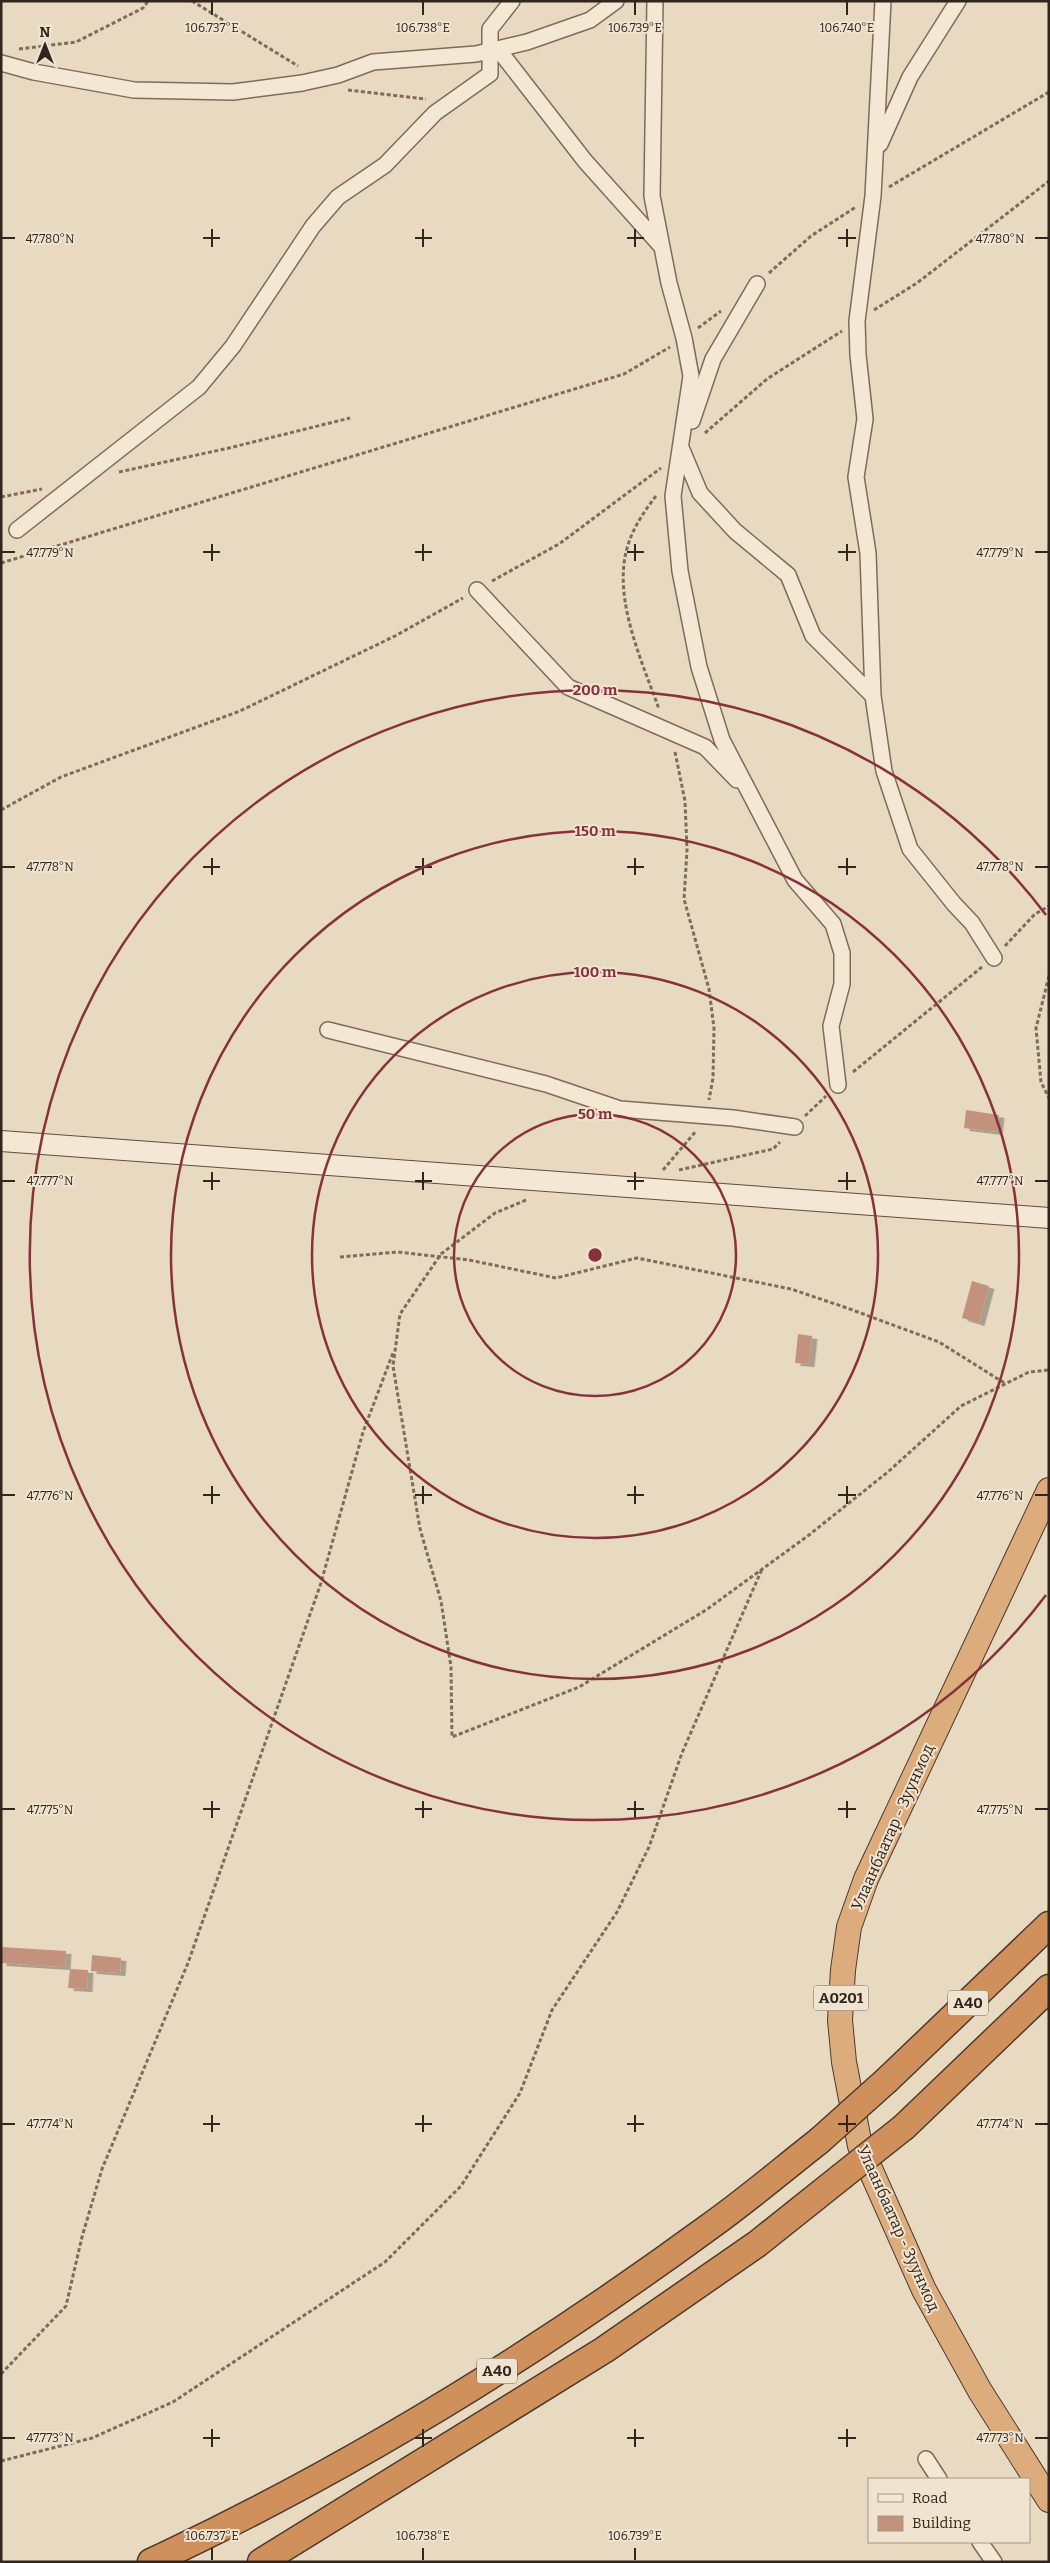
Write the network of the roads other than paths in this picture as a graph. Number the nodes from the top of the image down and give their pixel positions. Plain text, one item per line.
1 (512, 1) edge
2 (616, 1) edge
3 (654, 1) edge
4 (883, 1) edge
5 (958, 1) edge
6 (494, 50) junction
7 (1, 63) edge
8 (876, 153) junction
9 (662, 247) junction
10 (757, 284) road end
11 (681, 452) junction
12 (17, 530) dead end
13 (477, 590) road end
14 (872, 696) junction
15 (748, 792) junction
16 (994, 958) dead end
17 (328, 1030) dead end
18 (838, 1085) dead end
19 (795, 1126) dead end
20 (1, 1140) edge
21 (1049, 1218) edge
22 (1049, 1490) edge
23 (1049, 1925) edge
24 (1049, 1988) edge
25 (926, 2459) dead end
26 (938, 2478) edge
27 (1049, 2500) edge
28 (981, 2543) edge
29 (151, 2562) edge
30 (261, 2562) edge
31 (994, 2562) edge

1 - 6 street
2 - 6 street
3 - 9 street
4 - 8 street
5 - 8 street
6 - 7 street
6 - 9 street
6 - 12 street
8 - 14 street
9 - 11 street
10 - 11 street
11 - 14 street
11 - 15 street
13 - 15 street
14 - 16 street
15 - 18 street
17 - 19 street
20 - 21 main road
22 - 27 highway, Улаанбаатар - Зуунмод / A0201
23 - 29 highway, A40, bridge
24 - 30 highway, A40, bridge
25 - 26 street
28 - 31 street

